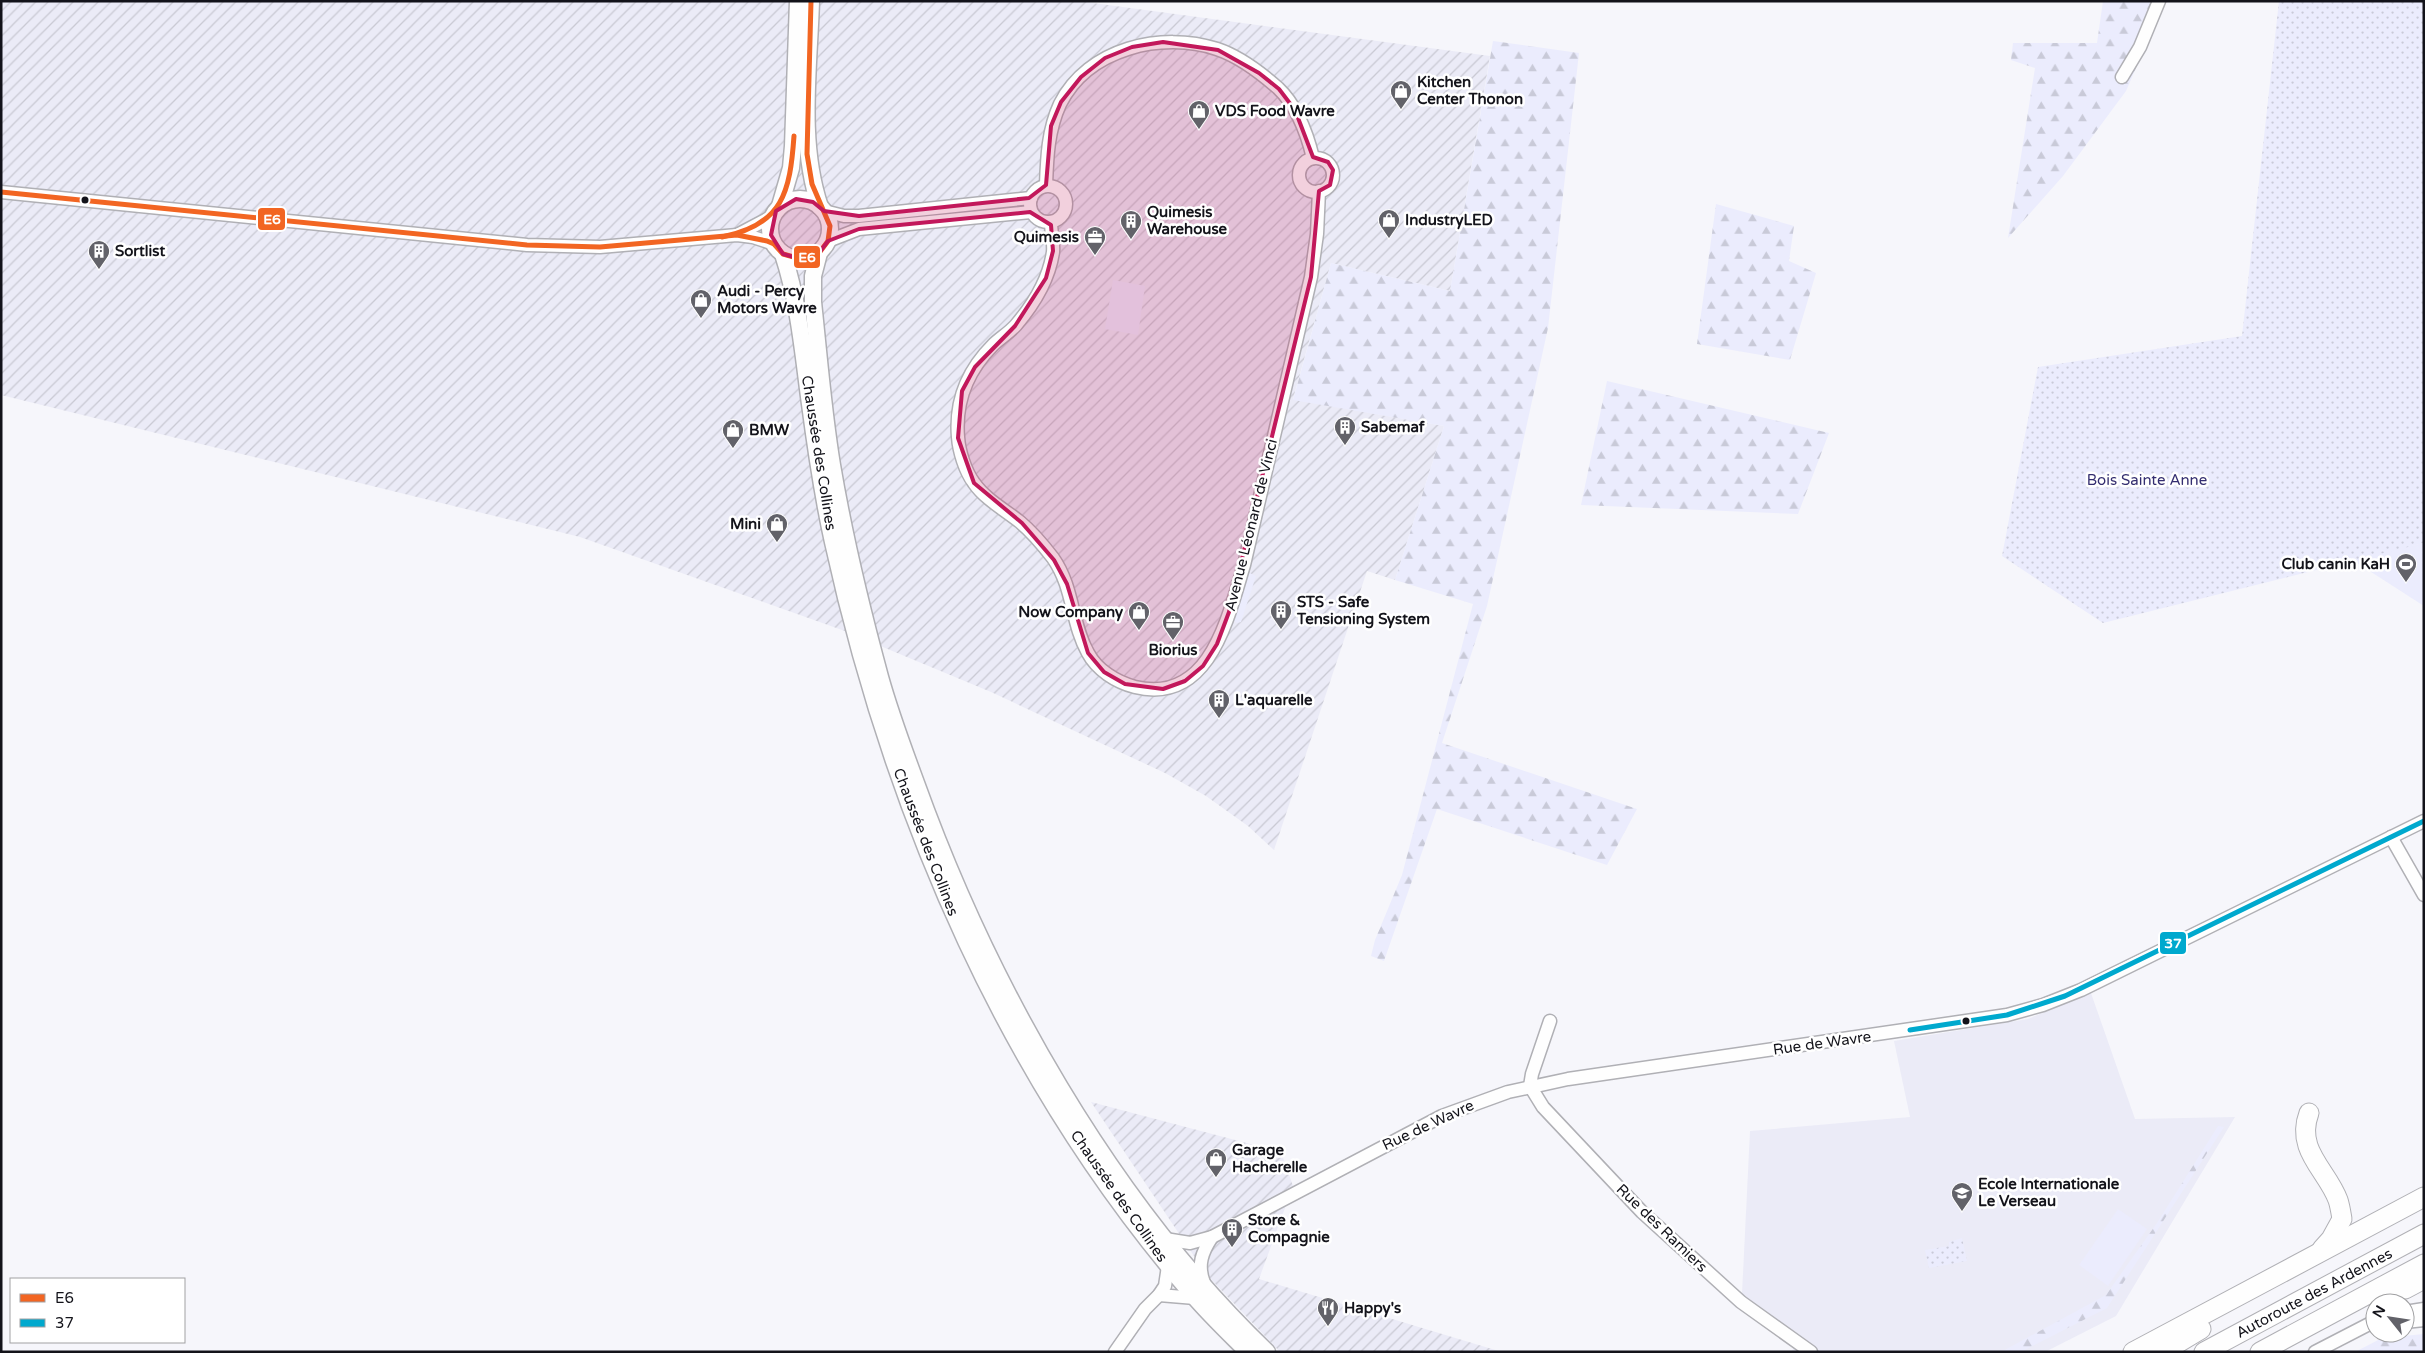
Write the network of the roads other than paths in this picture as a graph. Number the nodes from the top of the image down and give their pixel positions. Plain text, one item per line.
1 (798, 1) edge
2 (811, 1) edge
3 (2159, 1) edge
4 (2122, 77) dead end
5 (1313, 158) junction
6 (1046, 185) junction
7 (1319, 191) junction
8 (1, 192) edge
9 (1031, 198) junction
10 (822, 209) junction
11 (777, 211) junction
12 (1032, 212) junction
13 (1050, 222) junction
14 (737, 235) junction
15 (823, 247) junction
16 (779, 249) junction
17 (2424, 821) edge
18 (2391, 837) junction
19 (2424, 895) edge
20 (1550, 1021) dead end
21 (1530, 1086) junction
22 (2310, 1113) dead end
23 (2424, 1197) edge
24 (2424, 1234) edge
25 (1212, 1237) junction
26 (1166, 1240) junction
27 (2316, 1255) junction
28 (1175, 1263) junction
29 (2424, 1264) edge
30 (2282, 1274) junction
31 (2424, 1279) edge
32 (2382, 1287) junction
33 (1201, 1294) junction
34 (1159, 1295) junction
35 (2365, 1326) edge
36 (2365, 1336) edge
37 (1114, 1352) edge
38 (1248, 1352) edge
39 (1267, 1352) edge
40 (1811, 1352) edge
41 (2133, 1352) edge
42 (2163, 1352) edge
43 (2204, 1352) edge
44 (2260, 1352) edge
45 (2315, 1352) edge
46 (2333, 1352) edge

1 - 11 main road
2 - 10 main road
3 - 4 street
5 - 6 street
5 - 7 street
5 - 7 street
6 - 9 street
6 - 13 street
7 - 13 street, Avenue Léonard de Vinci
8 - 14 street
9 - 10 street
9 - 12 street
10 - 11 main road
10 - 15 main road
11 - 14 street
11 - 16 main road
12 - 13 street
12 - 15 street
14 - 16 street
15 - 16 main road
15 - 26 main road, Chaussée des Collines
16 - 28 main road, Chaussée des Collines
17 - 18 street, Rue de Wavre
18 - 19 street
18 - 21 street, Rue de Wavre
20 - 21 street
21 - 25 street, Rue de Wavre
21 - 40 street, Rue des Ramiers
22 - 27 highway
23 - 27 highway
24 - 43 highway, Autoroute des Ardennes
25 - 26 street, Rue de Wavre
25 - 33 street
26 - 28 main road, Chaussée des Collines
27 - 30 highway
28 - 33 main road, Chaussée des Collines
28 - 34 street
29 - 32 highway, Autoroute des Ardennes
30 - 41 highway
30 - 42 highway
31 - 32 highway
32 - 44 highway, Autoroute des Ardennes
33 - 34 street
33 - 38 main road, Chaussée des Collines
33 - 39 main road, Chaussée des Collines
34 - 37 street
35 - 45 street
36 - 46 street

